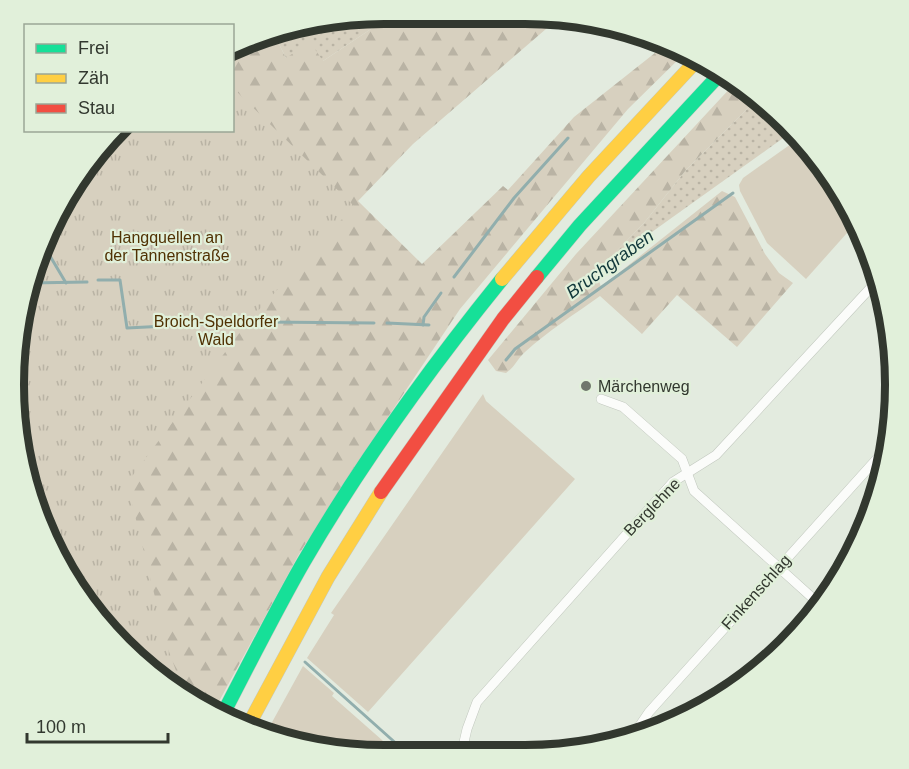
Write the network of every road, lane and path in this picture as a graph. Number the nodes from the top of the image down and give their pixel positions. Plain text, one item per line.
1 (692, 65) edge
2 (716, 79) edge
3 (872, 287) edge
4 (601, 399) dead end
5 (877, 458) edge
6 (687, 472) junction
7 (778, 567) junction
8 (814, 599) edge
9 (226, 708) edge
10 (251, 720) edge
11 (639, 726) edge
12 (463, 745) edge

1 - 9 highway
2 - 10 highway
3 - 6 street, Berglehne
4 - 6 street
5 - 7 street, Finkenschlag
6 - 7 street
6 - 12 street, Berglehne
7 - 8 street
7 - 11 street, Finkenschlag

